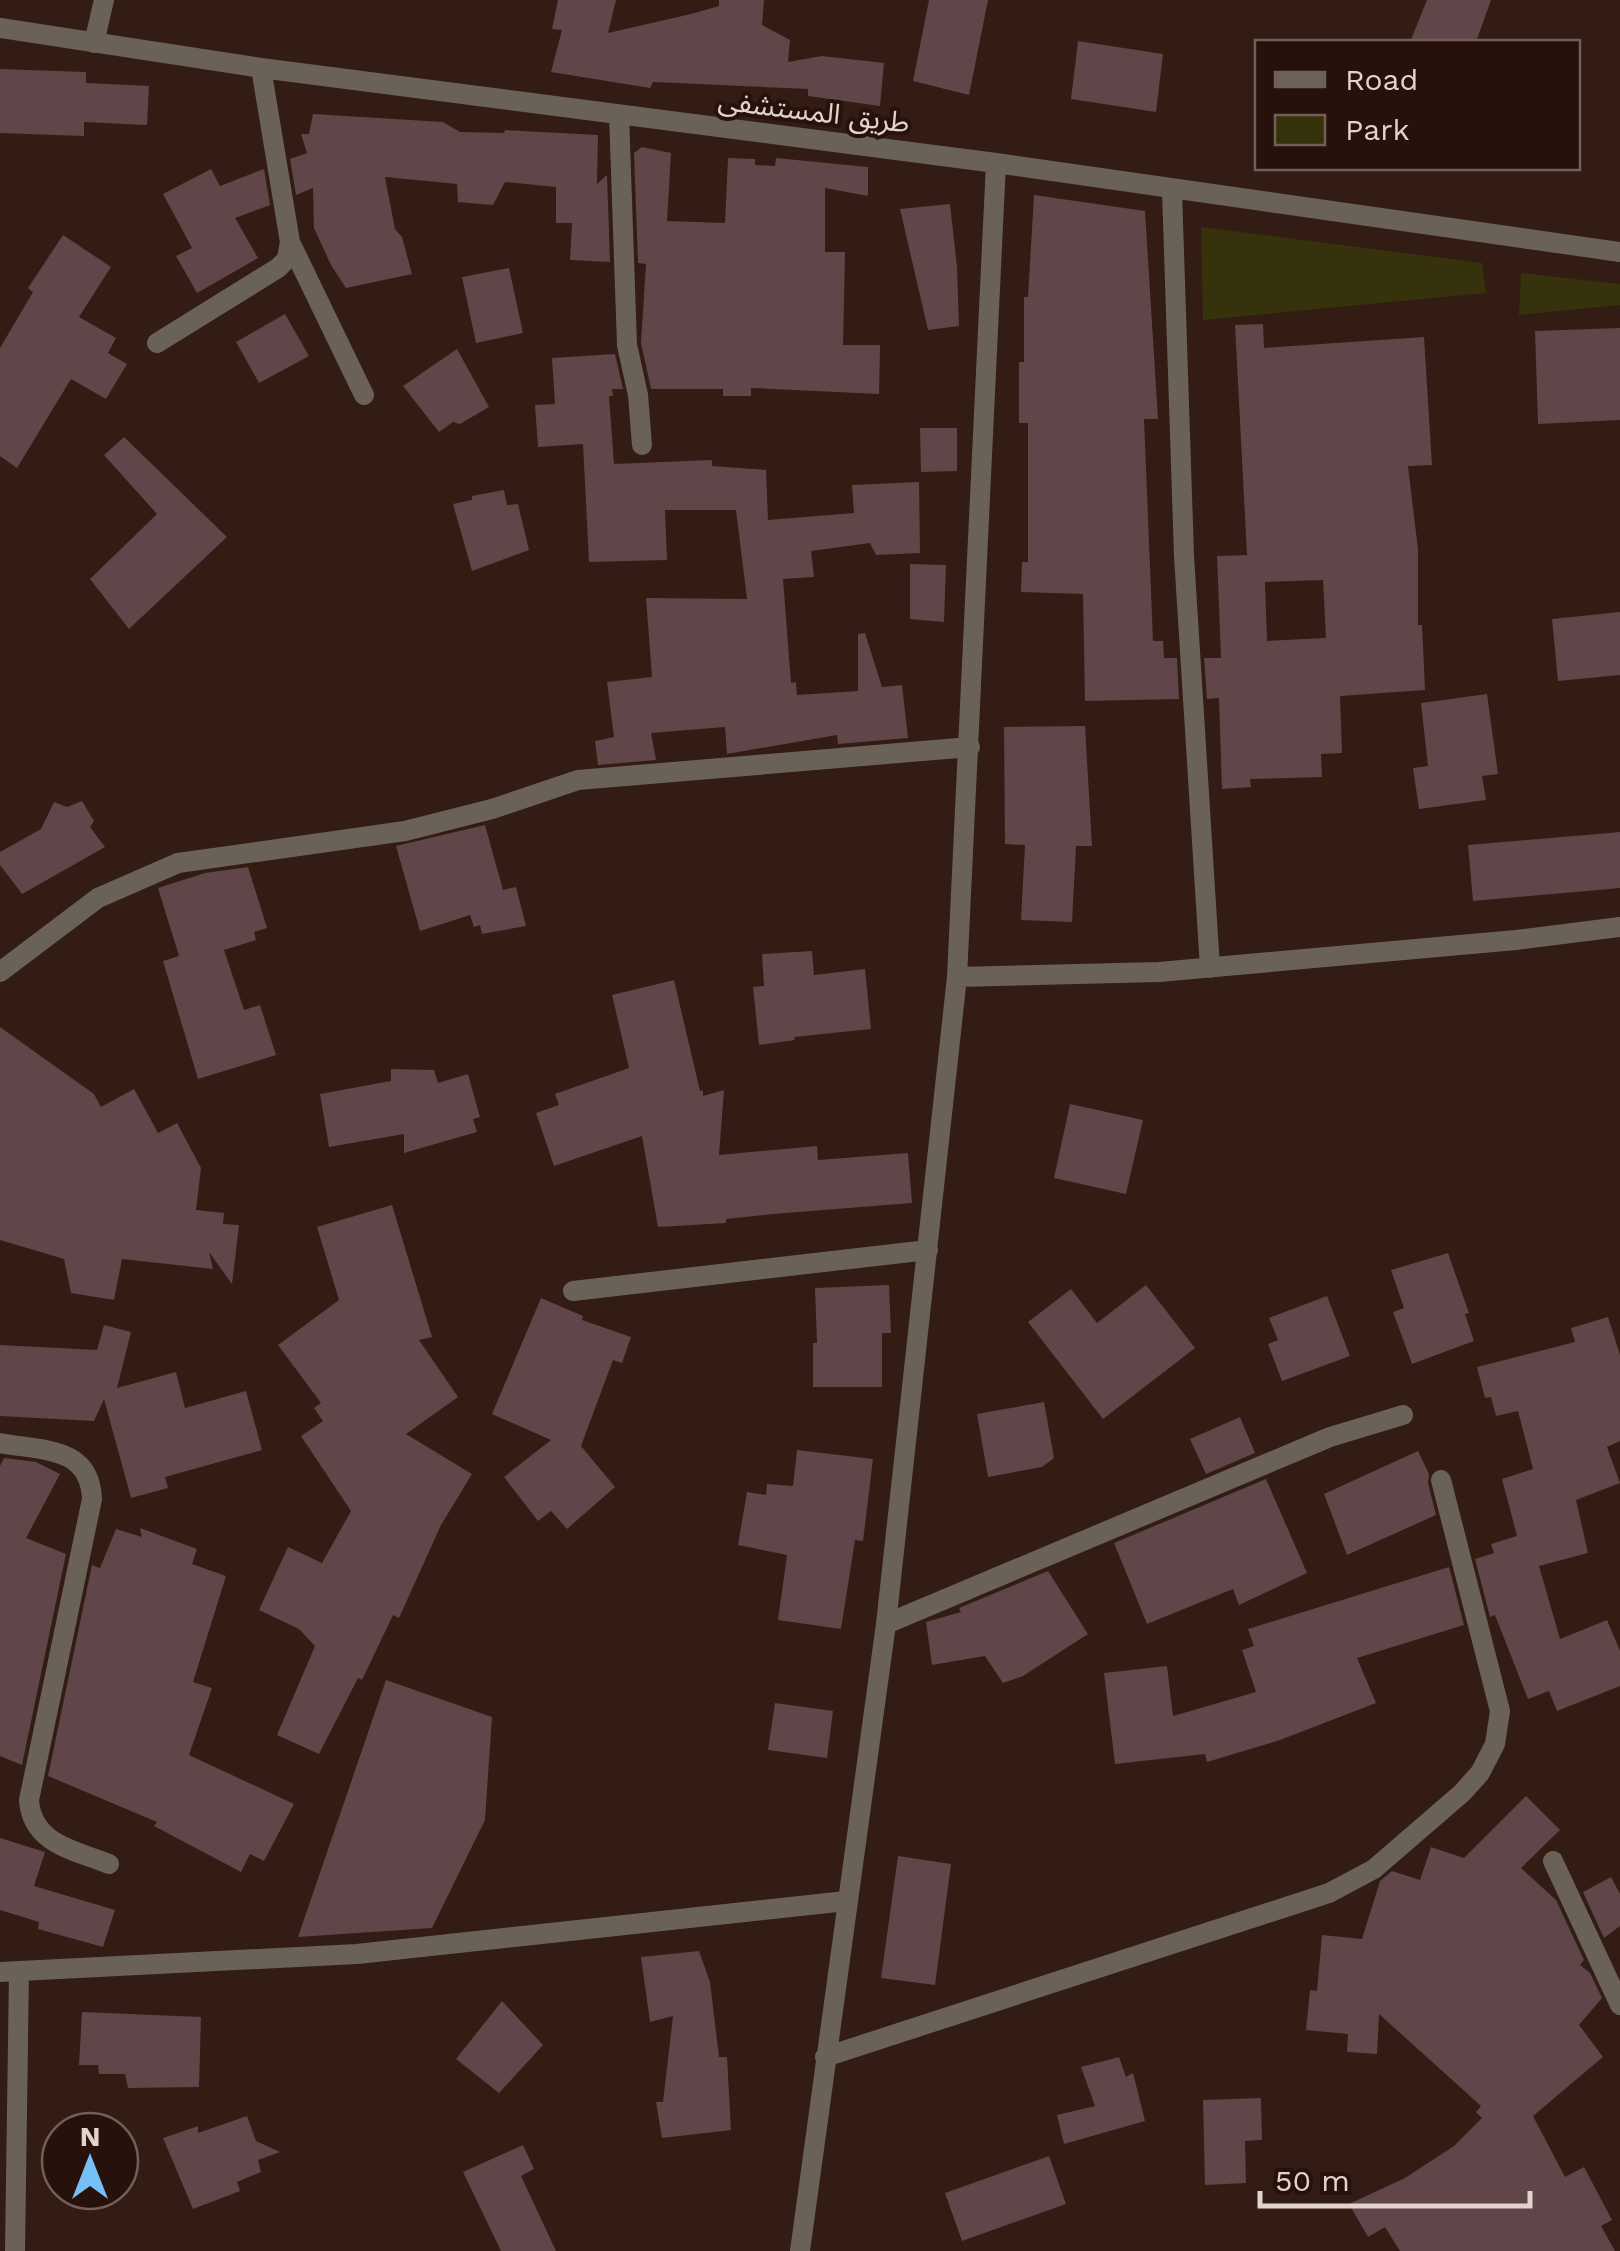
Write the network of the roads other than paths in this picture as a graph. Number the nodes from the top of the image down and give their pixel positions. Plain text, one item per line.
1 (104, 0) edge
2 (0, 28) edge
3 (94, 43) junction
4 (262, 68) junction
5 (619, 114) junction
6 (996, 163) junction
7 (1172, 190) junction
8 (290, 242) junction
9 (1620, 252) edge
10 (157, 343) dead end
11 (364, 395) dead end
12 (642, 446) dead end
13 (970, 747) junction
14 (1620, 927) edge
15 (1210, 968) junction
16 (0, 972) edge
17 (957, 976) junction
18 (928, 1250) junction
19 (573, 1291) dead end
20 (1404, 1415) dead end
21 (0, 1443) edge
22 (1441, 1480) dead end
23 (886, 1624) junction
24 (1553, 1860) dead end
25 (109, 1864) dead end
26 (846, 1901) junction
27 (10, 1971) edge
28 (1620, 2004) edge
29 (826, 2057) junction
30 (15, 2251) edge
31 (800, 2251) edge

1 - 3 street
2 - 3 street, طريق المستشفى
3 - 4 street, طريق المستشفى
4 - 5 street, طريق المستشفى
4 - 8 street
5 - 6 street, طريق المستشفى
5 - 12 street
6 - 7 street, طريق المستشفى
6 - 13 street
7 - 9 street, طريق المستشفى
7 - 15 street
8 - 10 street
8 - 11 street
13 - 16 street
13 - 17 street
14 - 15 street
15 - 17 street
17 - 18 street
18 - 19 street
18 - 23 street
20 - 23 street
21 - 25 street
22 - 29 street
23 - 26 street
24 - 28 street
26 - 27 street
26 - 29 street
27 - 30 street
29 - 31 street

